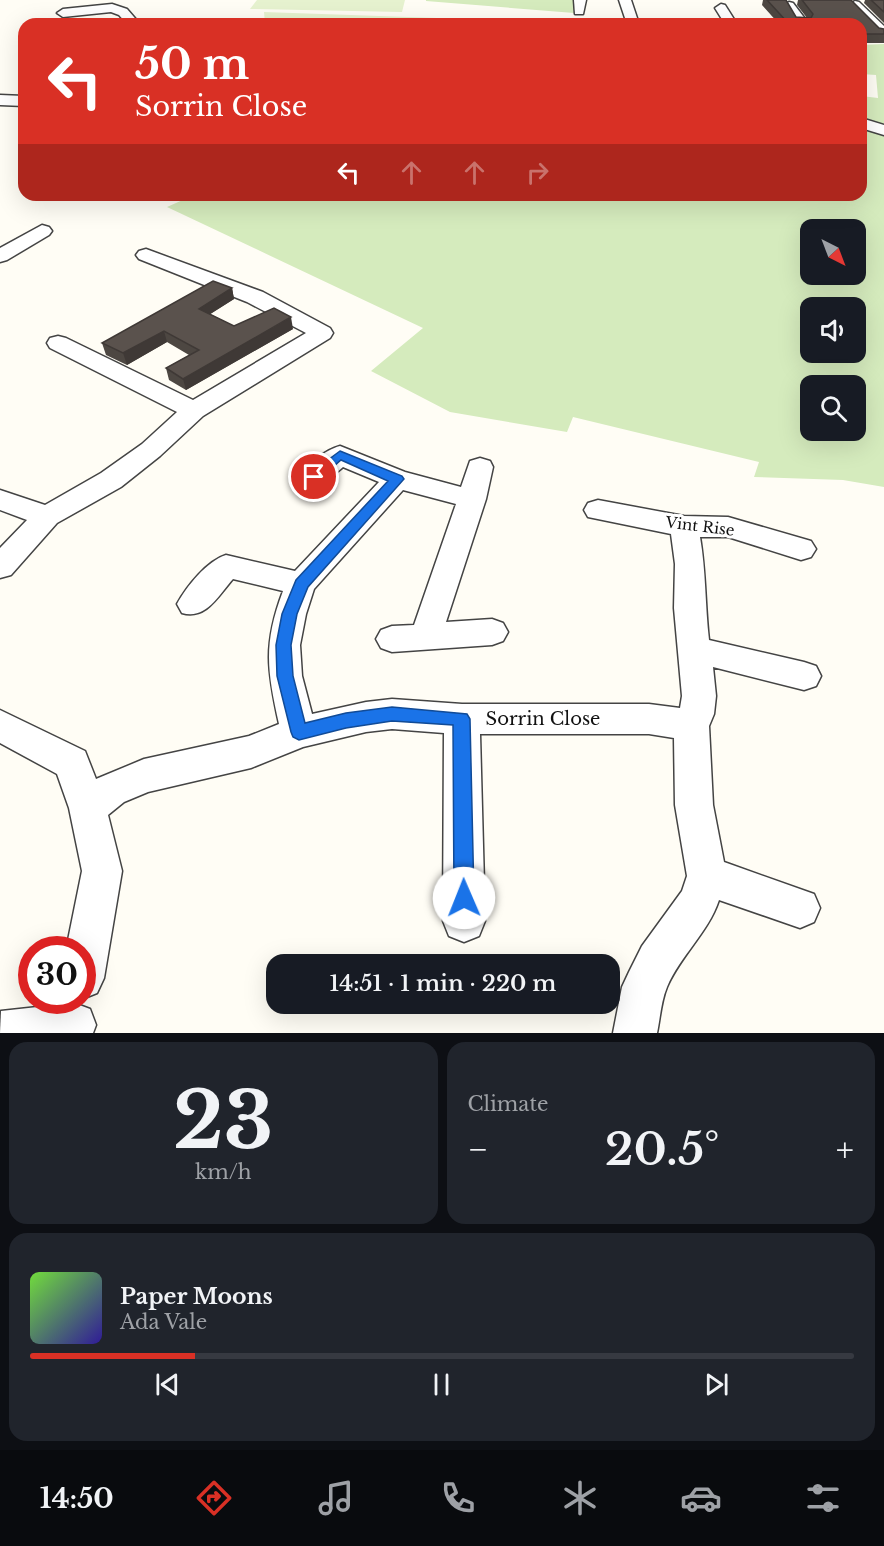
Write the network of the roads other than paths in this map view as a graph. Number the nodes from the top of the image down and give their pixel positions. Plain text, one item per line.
1 (626, 0) edge
2 (855, 5) edge
3 (789, 6) edge
4 (721, 8) dead end
5 (63, 12) edge
6 (128, 18) edge
7 (631, 18) edge
8 (727, 18) edge
9 (798, 18) edge
10 (867, 32) edge
11 (883, 32) edge
12 (0, 100) edge
13 (18, 101) edge
14 (867, 125) edge
15 (884, 130) edge
16 (42, 231) dead end
17 (146, 255) dead end
18 (0, 256) edge
19 (58, 343) dead end
20 (194, 410) junction
21 (480, 467) dead end
22 (314, 477) dead end
23 (397, 479) junction
24 (472, 499) junction
25 (0, 500) edge
26 (598, 510) dead end
27 (47, 516) junction
28 (684, 526) junction
29 (801, 549) dead end
30 (0, 567) edge
31 (301, 584) junction
32 (193, 604) dead end
33 (492, 632) dead end
34 (426, 635) junction
35 (392, 639) dead end
36 (696, 650) junction
37 (804, 676) dead end
38 (462, 719) junction
39 (692, 724) junction
40 (0, 725) edge
41 (299, 732) junction
42 (88, 808) junction
43 (707, 876) junction
44 (800, 908) dead end
45 (464, 921) dead end
46 (90, 936) edge
47 (75, 1020) edge
48 (1, 1033) edge
49 (635, 1033) edge

1 - 7 street
2 - 11 street
3 - 9 street
4 - 8 street
5 - 6 street
10 - 11 street
12 - 13 street
14 - 15 street
16 - 18 street
17 - 20 street
19 - 20 street
20 - 27 street
21 - 24 street
22 - 23 street
23 - 24 street
23 - 31 street
24 - 34 street
25 - 27 street
26 - 28 street, Vint Rise
27 - 30 street
28 - 29 street, Vint Rise
28 - 36 street
31 - 32 street
31 - 41 street
33 - 34 street
34 - 35 street
36 - 37 street
36 - 39 street
38 - 39 street, Sorrin Close
38 - 41 street, Sorrin Close
38 - 45 street
39 - 43 street
40 - 42 street
41 - 42 street, Sorrin Close
42 - 46 street
43 - 44 street
43 - 49 street
47 - 48 street

